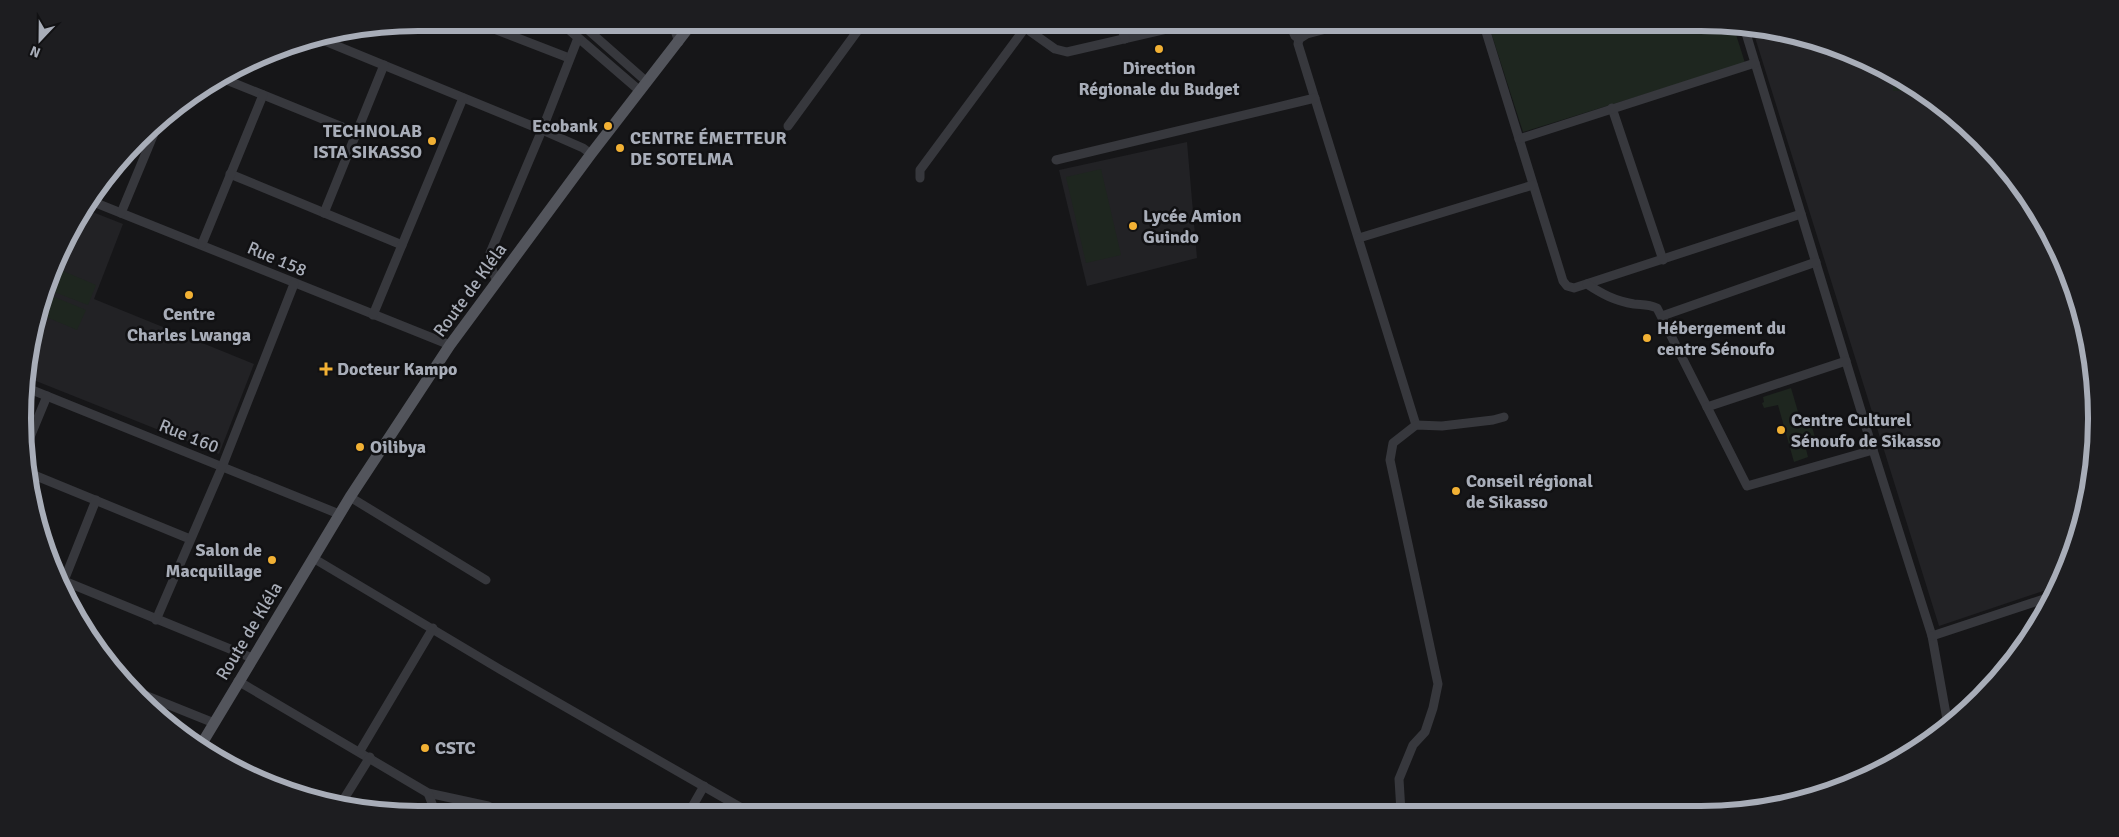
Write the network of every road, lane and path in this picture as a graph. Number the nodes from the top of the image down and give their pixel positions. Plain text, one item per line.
1 (499, 31) edge
2 (570, 31) edge
3 (589, 31) edge
4 (675, 31) edge
5 (687, 31) edge
6 (857, 31) edge
7 (1017, 31) edge
8 (1030, 31) edge
9 (1123, 31) edge
10 (1159, 31) edge
11 (1292, 31) edge
12 (1318, 31) edge
13 (1486, 31) edge
14 (1746, 34) edge
15 (578, 38) junction
16 (1299, 38) junction
17 (1125, 39) junction
18 (328, 42) edge
19 (679, 42) junction
20 (569, 58) junction
21 (1755, 62) junction
22 (384, 65) junction
23 (229, 81) edge
24 (648, 82) junction
25 (640, 92) junction
26 (263, 95) junction
27 (463, 98) junction
28 (1316, 98) junction
29 (1612, 108) junction
30 (788, 126) dead end
31 (542, 130) junction
32 (357, 133) junction
33 (1519, 139) junction
34 (144, 146) edge
35 (591, 154) junction
36 (1056, 160) dead end
37 (230, 174) junction
38 (920, 178) dead end
39 (1533, 185) junction
40 (97, 203) edge
41 (121, 213) junction
42 (324, 213) junction
43 (1801, 214) junction
44 (1359, 238) junction
45 (202, 244) junction
46 (402, 245) junction
47 (1663, 260) junction
48 (1816, 262) junction
49 (497, 282) junction
50 (294, 284) junction
51 (1587, 284) junction
52 (373, 315) junction
53 (1662, 316) junction
54 (450, 345) junction
55 (1846, 361) junction
56 (32, 390) edge
57 (47, 396) junction
58 (1707, 407) junction
59 (1504, 417) dead end
60 (1416, 425) junction
61 (32, 433) edge
62 (1873, 450) junction
63 (222, 467) junction
64 (36, 476) edge
65 (350, 497) junction
66 (96, 500) junction
67 (339, 514) junction
68 (190, 540) junction
69 (312, 558) junction
70 (65, 577) edge
71 (486, 580) dead end
72 (68, 584) edge
73 (2043, 599) edge
74 (156, 620) junction
75 (433, 628) junction
76 (1932, 636) junction
77 (252, 658) junction
78 (238, 681) junction
79 (150, 697) edge
80 (1947, 717) edge
81 (214, 723) junction
82 (203, 740) edge
83 (360, 752) junction
84 (370, 757) junction
85 (704, 786) junction
86 (428, 793) junction
87 (344, 798) edge
88 (433, 806) edge
89 (488, 806) edge
90 (693, 806) edge
91 (738, 806) edge
92 (1401, 806) edge

1 - 20 street
2 - 15 street
3 - 24 street
4 - 19 street
5 - 19 main road, Route de Kléla
6 - 30 street
7 - 38 street
8 - 17 street
9 - 17 street
10 - 17 street
11 - 16 street
12 - 16 street
13 - 33 street
14 - 21 street
15 - 20 street
15 - 25 street
16 - 28 street
18 - 22 street
19 - 24 main road, Route de Kléla
20 - 31 street
21 - 29 street
21 - 43 street
22 - 27 street
22 - 32 street
23 - 26 street
24 - 25 main road, Route de Kléla
25 - 35 main road, Route de Kléla
26 - 32 street
26 - 37 street
27 - 31 street
27 - 46 street
28 - 36 street
28 - 44 street
29 - 33 street
29 - 47 street
31 - 35 street
31 - 49 street
32 - 42 street
33 - 39 street
34 - 41 street
35 - 49 main road, Route de Kléla
37 - 42 street
37 - 45 street
39 - 44 street
39 - 51 street
40 - 41 street, Rue 158
41 - 45 street, Rue 158
42 - 46 street
43 - 47 street
43 - 48 street
44 - 60 street
45 - 50 street, Rue 158
46 - 52 street
47 - 51 street
48 - 53 street
48 - 55 street
49 - 54 main road, Route de Kléla
50 - 52 street, Rue 158
50 - 63 street
51 - 53 street
52 - 54 street, Rue 158
53 - 58 street
54 - 65 main road, Route de Kléla
55 - 58 street
55 - 62 street
56 - 57 street, Rue 160
57 - 61 street
57 - 63 street, Rue 160
58 - 62 street
59 - 60 street
60 - 92 street
62 - 76 street
63 - 67 street, Rue 160
63 - 68 street
64 - 66 street
65 - 67 main road, Route de Kléla
65 - 71 street
66 - 68 street
66 - 70 street
67 - 69 main road, Route de Kléla
68 - 74 street
69 - 75 street
69 - 77 main road, Route de Kléla
72 - 74 street
73 - 76 street
74 - 77 street
75 - 83 street
75 - 85 street
76 - 80 street
77 - 78 main road, Route de Kléla
78 - 81 main road, Route de Kléla
78 - 83 street
79 - 81 street
81 - 82 main road, Route de Kléla
83 - 84 street
84 - 86 street
84 - 87 street
85 - 90 street
85 - 91 street
86 - 88 street
86 - 89 street

